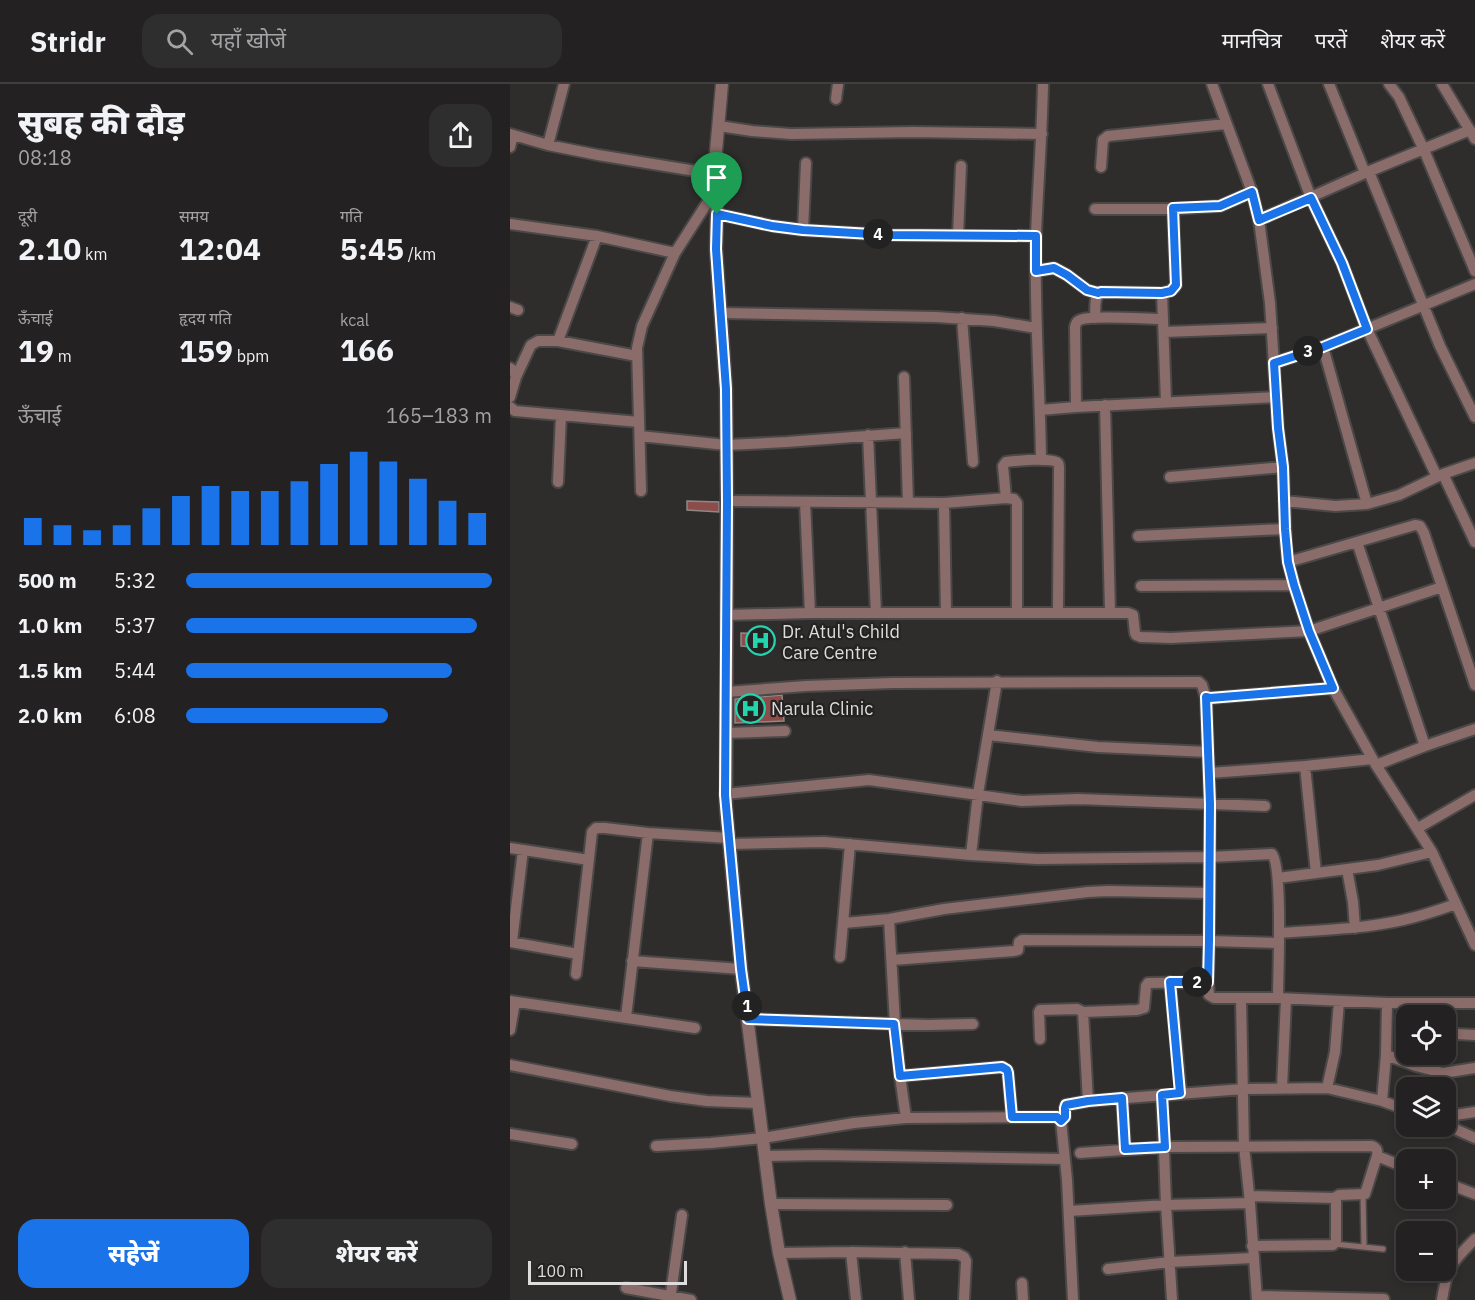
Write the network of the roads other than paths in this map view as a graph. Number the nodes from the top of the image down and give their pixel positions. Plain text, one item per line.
1 (564, 84) edge
2 (722, 84) edge
3 (837, 84) edge
4 (1043, 84) edge
5 (1212, 84) edge
6 (1268, 84) edge
7 (1329, 84) edge
8 (1389, 84) edge
9 (1442, 84) edge
10 (836, 99) dead end
11 (1226, 124) junction
12 (719, 126) junction
13 (512, 134) edge
14 (1042, 134) junction
15 (1473, 135) edge
16 (548, 145) junction
17 (510, 147) edge
18 (1424, 150) junction
19 (806, 163) dead end
20 (961, 166) dead end
21 (1101, 167) dead end
22 (1367, 173) junction
23 (714, 174) junction
24 (716, 189) junction
25 (1252, 192) junction
26 (1311, 198) junction
27 (1173, 208) junction
28 (1095, 209) dead end
29 (717, 214) junction
30 (1259, 220) junction
31 (510, 224) edge
32 (803, 230) junction
33 (958, 235) junction
34 (597, 236) junction
35 (1036, 236) junction
36 (675, 253) junction
37 (1036, 271) junction
38 (1475, 271) edge
39 (1475, 284) edge
40 (1098, 293) junction
41 (1162, 293) junction
42 (1424, 305) junction
43 (720, 313) junction
44 (962, 318) junction
45 (1095, 318) junction
46 (1163, 320) junction
47 (1036, 328) junction
48 (1272, 328) junction
49 (1367, 329) junction
50 (1164, 332) junction
51 (558, 341) junction
52 (1323, 347) junction
53 (638, 356) junction
54 (1274, 363) junction
55 (513, 373) edge
56 (904, 376) dead end
57 (510, 397) edge
58 (1276, 397) junction
59 (1166, 402) junction
60 (1105, 405) junction
61 (1076, 406) junction
62 (510, 407) edge
63 (1040, 410) junction
64 (561, 415) junction
65 (1475, 417) edge
66 (639, 422) junction
67 (906, 433) junction
68 (868, 435) junction
69 (640, 436) junction
70 (726, 445) junction
71 (1041, 460) junction
72 (973, 462) dead end
73 (1475, 463) edge
74 (1283, 467) junction
75 (1440, 476) junction
76 (1170, 477) dead end
77 (558, 482) dead end
78 (641, 491) dead end
79 (1006, 498) junction
80 (727, 501) junction
81 (1284, 501) junction
82 (805, 502) junction
83 (872, 502) junction
84 (908, 502) junction
85 (944, 503) junction
86 (1367, 504) junction
87 (1285, 529) junction
88 (1138, 536) dead end
89 (1357, 542) junction
90 (1475, 542) edge
91 (1288, 562) junction
92 (1294, 585) junction
93 (1141, 586) dead end
94 (1442, 587) junction
95 (1378, 607) junction
96 (1017, 612) junction
97 (1110, 612) junction
98 (810, 613) junction
99 (876, 613) junction
100 (946, 613) junction
101 (1058, 613) junction
102 (726, 615) junction
103 (1309, 631) junction
104 (997, 681) junction
105 (1475, 685) edge
106 (1333, 688) junction
107 (726, 692) junction
108 (1206, 697) junction
109 (1475, 729) edge
110 (785, 731) dead end
111 (726, 733) junction
112 (988, 735) junction
113 (1425, 746) junction
114 (1208, 752) junction
115 (1374, 762) junction
116 (1305, 766) junction
117 (1209, 773) junction
118 (978, 794) junction
119 (725, 795) junction
120 (1475, 795) edge
121 (1210, 804) junction
122 (1266, 806) dead end
123 (1418, 828) junction
124 (648, 833) junction
125 (730, 841) junction
126 (850, 844) junction
127 (510, 848) edge
128 (523, 850) junction
129 (1432, 852) junction
130 (971, 855) junction
131 (1210, 857) junction
132 (589, 860) junction
133 (1347, 869) junction
134 (1316, 873) junction
135 (1278, 878) junction
136 (1209, 893) junction
137 (1456, 904) junction
138 (889, 919) junction
139 (844, 923) junction
140 (1355, 928) junction
141 (1473, 934) edge
142 (1279, 938) junction
143 (1209, 941) junction
144 (511, 942) edge
145 (1475, 945) edge
146 (578, 954) junction
147 (840, 957) dead end
148 (892, 960) junction
149 (632, 961) junction
150 (741, 969) junction
151 (576, 974) dead end
152 (1170, 982) junction
153 (1208, 982) junction
154 (1241, 999) junction
155 (1282, 999) junction
156 (1339, 1001) junction
157 (512, 1002) edge
158 (1387, 1003) junction
159 (1475, 1003) edge
160 (1083, 1012) junction
161 (626, 1017) junction
162 (748, 1019) junction
163 (894, 1024) junction
164 (973, 1024) dead end
165 (695, 1028) dead end
166 (510, 1030) edge
167 (1456, 1034) dead end
168 (1475, 1035) edge
169 (1040, 1039) dead end
170 (1386, 1055) junction
171 (510, 1065) edge
172 (1475, 1068) edge
173 (900, 1076) junction
174 (1282, 1088) junction
175 (1327, 1088) junction
176 (1243, 1089) junction
177 (1180, 1093) junction
178 (1162, 1095) junction
179 (1122, 1098) junction
180 (1088, 1101) junction
181 (1382, 1101) junction
182 (758, 1104) junction
183 (1396, 1106) edge
184 (1475, 1112) edge
185 (1456, 1115) edge
186 (1012, 1117) junction
187 (906, 1118) junction
188 (1061, 1121) junction
189 (1456, 1129) edge
190 (510, 1134) edge
191 (1475, 1137) edge
192 (763, 1138) junction
193 (572, 1144) dead end
194 (656, 1146) dead end
195 (1244, 1146) junction
196 (1165, 1147) junction
197 (1125, 1149) junction
198 (1080, 1153) dead end
199 (765, 1156) junction
200 (1377, 1156) junction
201 (1065, 1159) junction
202 (1396, 1164) edge
203 (1456, 1187) edge
204 (1475, 1194) edge
205 (1363, 1195) junction
206 (1336, 1198) junction
207 (1249, 1199) junction
208 (771, 1204) junction
209 (947, 1205) dead end
210 (1166, 1205) junction
211 (1069, 1211) junction
212 (682, 1215) dead end
213 (1475, 1239) edge
214 (1334, 1244) junction
215 (1252, 1246) junction
216 (1364, 1247) junction
217 (1383, 1249) dead end
218 (851, 1252) junction
219 (905, 1252) junction
220 (779, 1253) junction
221 (1253, 1258) junction
222 (1170, 1262) junction
223 (1108, 1269) dead end
224 (1022, 1283) dead end
225 (626, 1288) dead end
226 (671, 1298) edge
227 (1257, 1298) edge
228 (1384, 1299) edge
229 (691, 1300) edge
230 (790, 1300) edge
231 (856, 1300) edge
232 (909, 1300) edge
233 (964, 1300) edge
234 (1023, 1300) edge
235 (1073, 1300) edge
236 (1172, 1300) edge
237 (1442, 1300) edge

1 - 16 street
2 - 12 street
3 - 10 street
4 - 14 street
5 - 11 street
6 - 26 street
7 - 22 street
8 - 18 street
9 - 15 street
11 - 21 street
11 - 25 street
12 - 14 street
12 - 23 street
13 - 16 street
13 - 17 street
14 - 35 street
15 - 18 street
16 - 23 street
18 - 22 street
18 - 38 street
19 - 32 street
20 - 33 street
22 - 26 street
22 - 42 street
23 - 24 street
24 - 29 street
24 - 36 street
25 - 27 street
25 - 30 street
26 - 30 street
26 - 49 street
27 - 28 street
27 - 41 street
29 - 32 street
29 - 43 street
30 - 48 street
31 - 34 street
32 - 33 street
33 - 35 street
34 - 36 street
34 - 51 street
35 - 37 street
36 - 53 street
37 - 40 street
37 - 47 street
39 - 42 street
40 - 41 street
40 - 45 street
41 - 46 street
42 - 49 street
42 - 65 street
43 - 44 street
43 - 70 street
44 - 47 street
44 - 72 street
45 - 46 street
45 - 61 street
46 - 50 street
47 - 63 street
48 - 50 street
48 - 54 street
49 - 52 street
49 - 75 street
50 - 59 street
51 - 53 street
51 - 55 street
52 - 54 street
52 - 86 street
53 - 66 street
54 - 58 street
55 - 57 street
56 - 67 street
58 - 59 street
58 - 74 street
59 - 60 street
60 - 61 street
60 - 97 street
61 - 63 street
62 - 64 street
63 - 71 street
64 - 66 street
64 - 77 street
66 - 69 street
67 - 68 street
67 - 84 street
68 - 70 street
68 - 83 street
69 - 70 street
69 - 78 street
70 - 80 street
71 - 79 street
71 - 101 street
73 - 75 street
74 - 76 street
74 - 81 street
75 - 86 street
75 - 90 street
79 - 85 street
79 - 96 street
80 - 82 street
80 - 102 street
81 - 86 street
81 - 87 street
82 - 83 street
82 - 98 street
83 - 84 street
83 - 99 street
84 - 85 street
85 - 100 street
87 - 88 street
87 - 91 street
89 - 91 street
89 - 94 street
89 - 95 street
91 - 92 street
92 - 93 street
92 - 103 street
94 - 95 street
94 - 105 street
95 - 103 street
95 - 113 street
96 - 100 street
96 - 101 street
97 - 101 street
97 - 103 street
98 - 99 street
98 - 102 street
99 - 100 street
102 - 107 street
103 - 106 street
104 - 107 street
104 - 108 street
104 - 112 street
106 - 108 street
106 - 115 street
107 - 111 street
108 - 114 street
109 - 113 street
110 - 111 street
111 - 119 street
112 - 114 street
112 - 118 street
113 - 115 street
114 - 117 street
115 - 116 street
115 - 123 street
116 - 117 street
116 - 134 street
117 - 121 street
118 - 119 street
118 - 121 street
118 - 130 street
119 - 125 street
120 - 123 street
121 - 122 street
121 - 131 street
123 - 129 street
124 - 125 street
124 - 132 street
124 - 149 street
125 - 126 street
125 - 150 street
126 - 130 street
126 - 139 street
127 - 128 street
128 - 132 street
128 - 144 street
129 - 133 street
129 - 137 street
130 - 131 street
131 - 135 street
131 - 136 street
132 - 146 street
133 - 134 street
133 - 140 street
134 - 135 street
135 - 142 street
136 - 138 street
136 - 143 street
137 - 140 street
137 - 141 street
138 - 139 street
138 - 148 street
139 - 147 street
140 - 142 street
141 - 145 street
142 - 143 street
142 - 155 street
143 - 148 street
143 - 153 street
144 - 146 street
146 - 151 street
148 - 163 street
149 - 150 street
149 - 161 street
150 - 162 street
152 - 153 street
152 - 160 street
152 - 177 street
153 - 154 street
154 - 155 street
154 - 176 street
155 - 156 street
155 - 174 street
156 - 158 street
156 - 175 street
157 - 161 street
157 - 166 street
158 - 159 street
158 - 170 street
160 - 169 street
160 - 180 street
161 - 165 street
162 - 163 street
162 - 182 street
163 - 164 street
163 - 173 street
167 - 168 street
170 - 172 street
170 - 181 street
171 - 182 street
173 - 186 street
173 - 187 street
174 - 175 street
174 - 176 street
175 - 181 street
176 - 177 street
176 - 195 street
177 - 178 street
178 - 179 street
178 - 196 street
179 - 180 street
179 - 197 street
180 - 188 street
181 - 183 street
182 - 192 street
184 - 185 street
186 - 187 street
186 - 188 street
187 - 192 street
188 - 201 street
189 - 191 street
190 - 193 street
192 - 194 street
192 - 199 street
195 - 196 street
195 - 200 street
195 - 207 street
196 - 197 street
196 - 210 street
197 - 198 street
199 - 201 street
199 - 208 street
200 - 202 street
200 - 205 street
201 - 211 street
203 - 204 street
205 - 206 street
205 - 216 lane
206 - 207 street
206 - 214 street
207 - 210 street
207 - 215 street
208 - 209 street
208 - 220 street
210 - 211 street
210 - 222 street
211 - 235 street
212 - 226 street
213 - 237 street
214 - 215 street
214 - 216 lane
215 - 221 street
216 - 217 lane
218 - 219 street
218 - 220 street
218 - 231 street
219 - 232 street
219 - 233 street
220 - 230 street
221 - 222 street
221 - 227 street
222 - 223 street
222 - 236 street
224 - 234 street
225 - 226 street
226 - 229 street
227 - 228 street

